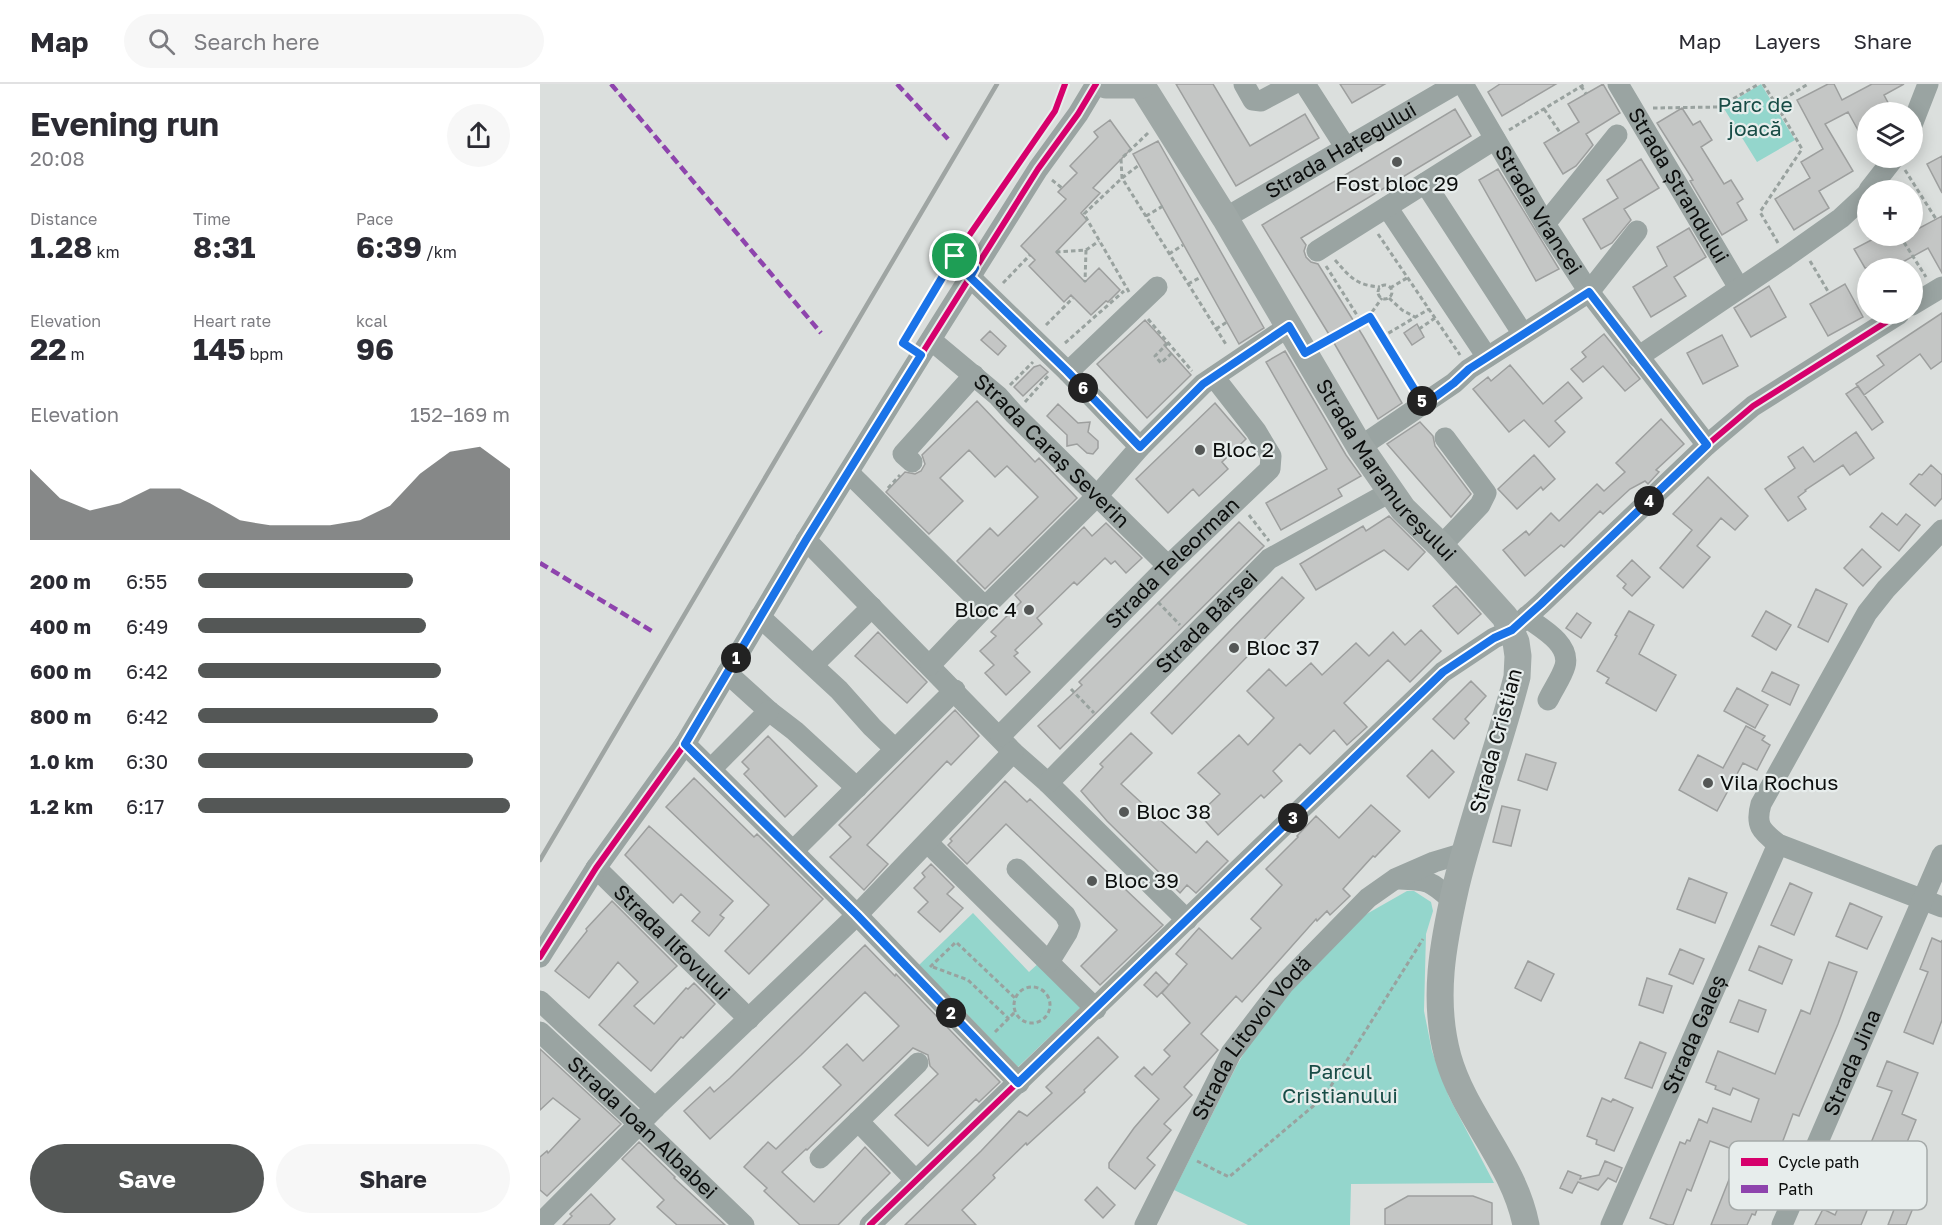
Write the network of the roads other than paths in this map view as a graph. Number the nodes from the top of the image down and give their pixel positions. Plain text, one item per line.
1 (1244, 84) edge
2 (1293, 84) edge
3 (1305, 84) edge
4 (1456, 84) edge
5 (1463, 84) edge
6 (1618, 84) edge
7 (1928, 84) edge
8 (1141, 85) edge
9 (1100, 87) edge
10 (1921, 102) edge
11 (1617, 135) dead end
12 (1495, 139) junction
13 (1346, 148) junction
14 (1892, 168) edge
15 (1880, 180) edge
16 (1425, 183) junction
17 (1857, 203) edge
18 (1387, 207) junction
19 (1226, 218) junction
20 (1545, 224) junction
21 (1637, 231) dead end
22 (1324, 252) road end
23 (970, 277) junction
24 (1157, 286) dead end
25 (1942, 287) edge
26 (1739, 288) junction
27 (1589, 292) junction
28 (1923, 298) edge
29 (1883, 324) edge
30 (1289, 326) junction
31 (1523, 334) junction
32 (932, 340) junction
33 (1487, 357) junction
34 (1638, 357) junction
35 (1057, 362) junction
36 (974, 375) junction
37 (1209, 381) junction
38 (1445, 438) dead end
39 (1707, 445) junction
40 (1140, 447) junction
41 (1360, 447) junction
42 (912, 462) dead end
43 (849, 473) junction
44 (1390, 492) junction
45 (1097, 496) junction
46 (1942, 530) edge
47 (806, 540) junction
48 (1440, 546) junction
49 (1168, 566) junction
50 (872, 607) junction
51 (985, 608) junction
52 (760, 617) junction
53 (1519, 623) junction
54 (813, 665) junction
55 (930, 665) junction
56 (727, 673) junction
57 (955, 690) junction
58 (1548, 700) dead end
59 (769, 711) junction
60 (1000, 736) junction
61 (685, 744) junction
62 (895, 749) junction
63 (1013, 752) junction
64 (711, 769) junction
65 (1048, 783) junction
66 (856, 788) junction
67 (928, 843) junction
68 (1778, 844) junction
69 (793, 850) junction
70 (1464, 854) junction
71 (1942, 855) edge
72 (596, 867) junction
73 (1017, 869) dead end
74 (1395, 879) junction
75 (1922, 899) junction
76 (1453, 901) junction
77 (1942, 907) edge
78 (857, 915) junction
79 (1188, 920) junction
80 (540, 957) edge
81 (1048, 962) junction
82 (540, 1001) edge
83 (1096, 1009) junction
84 (749, 1018) junction
85 (540, 1032) edge
86 (918, 1063) dead end
87 (1018, 1083) junction
88 (655, 1108) junction
89 (858, 1121) junction
90 (639, 1124) junction
91 (1818, 1141) edge
92 (820, 1158) dead end
93 (916, 1181) junction
94 (1788, 1210) edge
95 (540, 1224) edge
96 (744, 1225) edge
97 (870, 1225) edge
98 (1144, 1225) edge
99 (1527, 1225) edge
100 (1611, 1225) edge
101 (1782, 1225) edge

1 - 2 street
3 - 13 street
4 - 13 street, Strada Hațegului
5 - 12 street, Strada Vrancei
6 - 26 street, Strada Ștrandului
7 - 10 street
8 - 9 main road
8 - 19 main road, Strada Maramureșului
9 - 23 street
11 - 20 street
12 - 16 street
12 - 20 street, Strada Vrancei
13 - 19 street, Strada Hațegului
14 - 15 street, Strada Ștrandului
16 - 18 street
16 - 31 street
17 - 26 street, Strada Ștrandului
18 - 22 street
18 - 33 street
19 - 30 main road, Strada Maramureșului
20 - 27 street, Strada Vrancei
21 - 27 street
23 - 32 street
23 - 35 street
24 - 35 street
25 - 28 street
26 - 34 street, Strada Ștrandului
27 - 31 street
27 - 34 street, Strada Vrancei
29 - 39 street
30 - 37 street
30 - 41 main road, Strada Maramureșului
31 - 33 street
32 - 36 street, Strada Caraș Severin
32 - 43 street
33 - 41 street
34 - 39 street, Strada Vrancei
35 - 40 street
36 - 42 street
36 - 45 street, Strada Caraș Severin
37 - 40 street
37 - 49 street, Strada Teleorman
38 - 48 street
39 - 53 street
40 - 45 street
41 - 44 main road, Strada Maramureșului
43 - 47 street
43 - 51 street
44 - 48 main road, Strada Maramureșului
44 - 65 street, Strada Bârsei
45 - 49 street, Strada Caraș Severin
45 - 51 street
46 - 68 street
47 - 50 street
47 - 52 street
48 - 53 main road, Strada Maramureșului
49 - 60 street, Strada Teleorman
50 - 54 street
50 - 55 street
51 - 55 street
52 - 54 street
52 - 56 street
53 - 58 street
53 - 70 main road, Strada Cristian
53 - 79 street
54 - 62 street
55 - 57 street
56 - 59 street
56 - 61 street
57 - 60 street
57 - 62 street
59 - 64 street
59 - 66 street
60 - 63 street
61 - 64 street
61 - 72 street
62 - 66 street
63 - 65 street
63 - 67 street
64 - 69 street
65 - 79 street
66 - 69 street
67 - 78 street
67 - 81 street
68 - 75 street
68 - 100 street, Strada Galeș
69 - 78 street
70 - 74 street, Strada Litovoi Vodă
70 - 76 main road, Strada Cristian
71 - 75 street, Strada Jina
72 - 80 street
72 - 84 street, Strada Ilfovului
73 - 81 street
74 - 76 street
74 - 98 street, Strada Litovoi Vodă
75 - 77 street
75 - 91 street, Strada Jina
76 - 99 main road, Strada Cristian
78 - 84 street
78 - 87 street
79 - 83 street
81 - 83 street
82 - 88 street
83 - 87 street
84 - 88 street
85 - 90 street, Strada Ioan Albabei
86 - 89 street
87 - 93 street
88 - 90 street
89 - 92 street
89 - 93 street
90 - 95 street
90 - 96 street, Strada Ioan Albabei
93 - 97 street
94 - 101 street, Strada Jina

